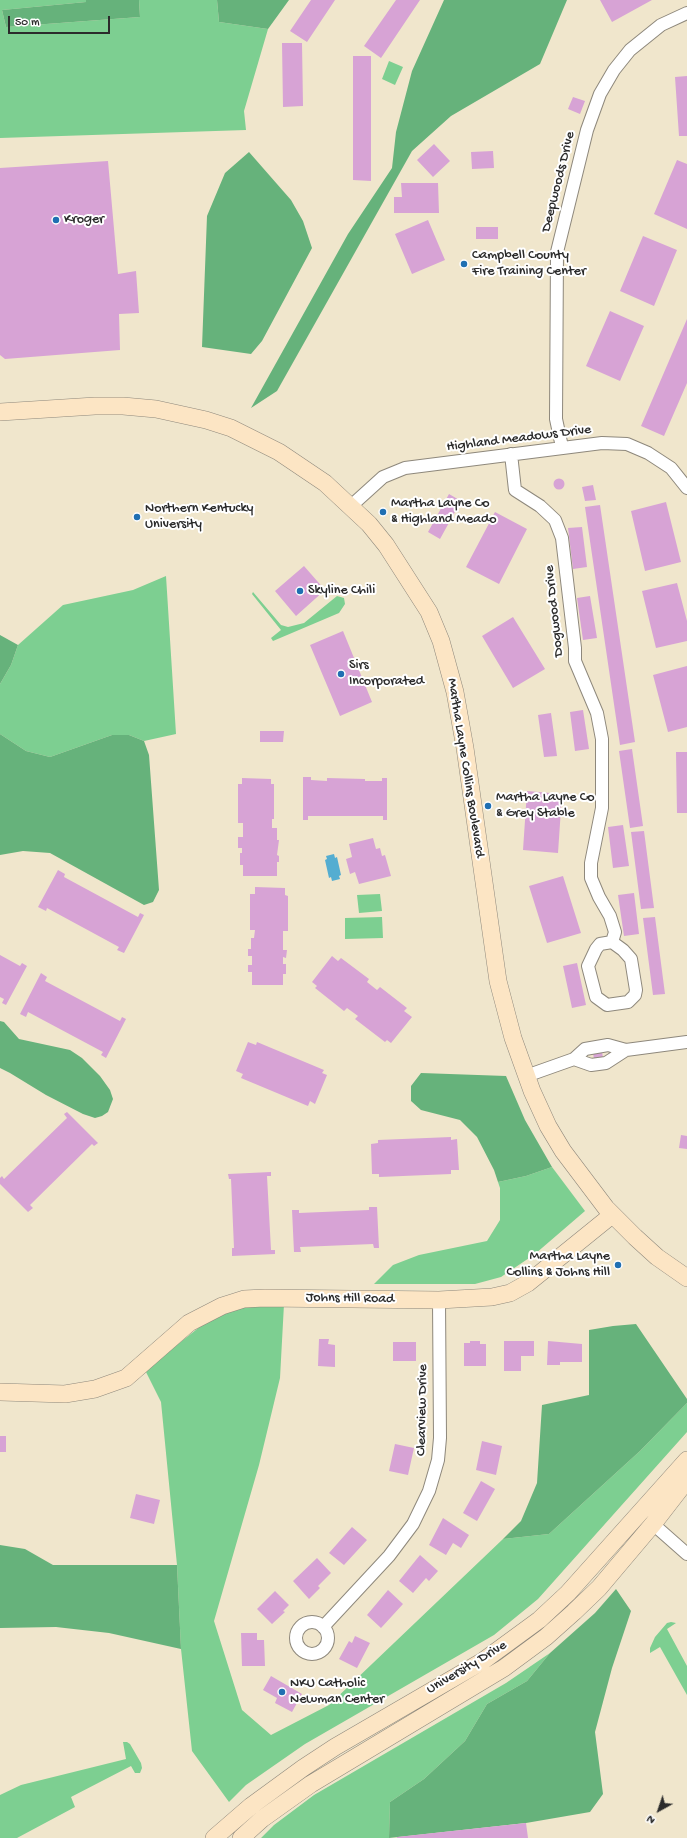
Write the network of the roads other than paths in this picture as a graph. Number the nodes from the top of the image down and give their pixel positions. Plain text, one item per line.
1 (687, 13) edge
2 (0, 412) edge
3 (562, 447) junction
4 (512, 454) junction
5 (687, 488) edge
6 (351, 506) junction
7 (612, 942) junction
8 (687, 1042) edge
9 (626, 1050) junction
10 (574, 1059) junction
11 (526, 1076) junction
12 (612, 1215) junction
13 (685, 1275) edge
14 (438, 1300) junction
15 (0, 1392) edge
16 (687, 1460) edge
17 (687, 1480) edge
18 (653, 1524) junction
19 (687, 1554) edge
20 (323, 1627) dead end
21 (214, 1838) edge
22 (241, 1838) edge

1 - 3 street, Deepwoods Drive
2 - 6 street, Martha Layne Collins Boulevard
3 - 4 street, Highland Meadows Drive
3 - 5 street, Highland Meadows Drive
4 - 6 street, Highland Meadows Drive
4 - 7 street, Dogwood Drive
6 - 11 street, Martha Layne Collins Boulevard
7 - 7 street
8 - 9 street
9 - 10 street
9 - 10 street
10 - 11 street
11 - 12 street, Martha Layne Collins Boulevard
12 - 13 street
12 - 14 street, Johns Hill Road
14 - 15 street, Johns Hill Road
14 - 20 street, Clearview Drive
16 - 21 street, University Drive
17 - 18 street, University Drive
18 - 19 street
18 - 22 street, University Drive

